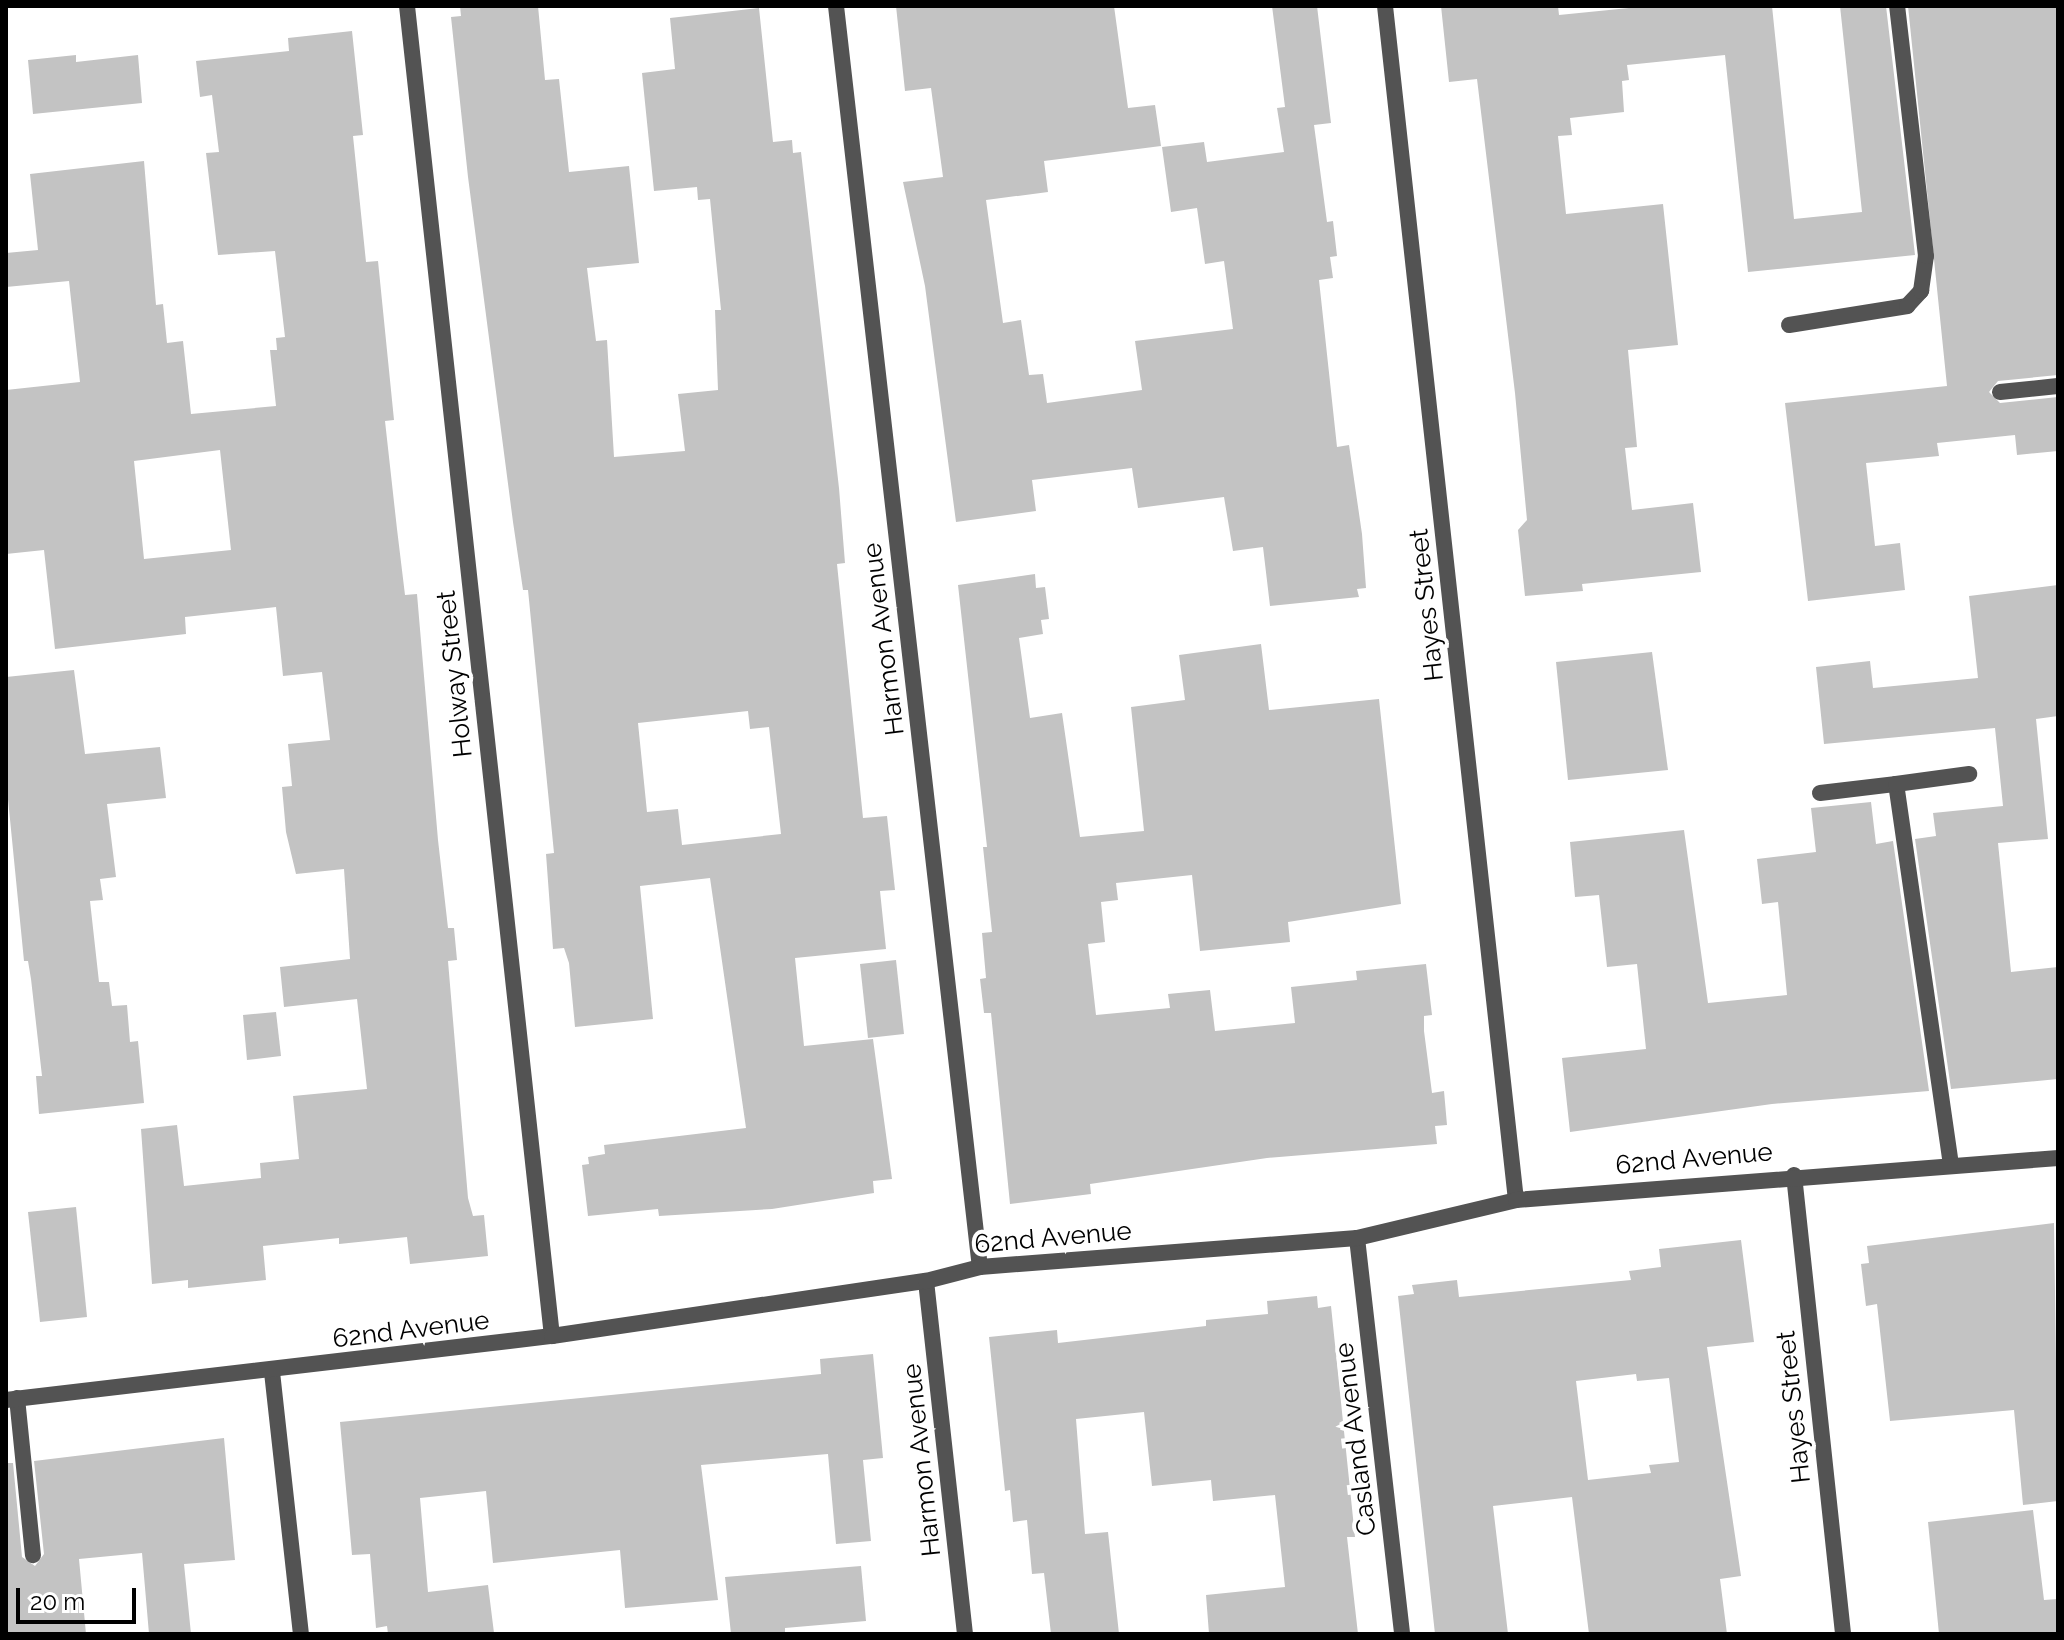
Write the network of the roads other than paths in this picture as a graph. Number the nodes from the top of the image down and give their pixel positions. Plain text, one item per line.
1 (407, 6) edge
2 (836, 6) edge
3 (1385, 6) edge
4 (1897, 6) edge
5 (1789, 325) dead end
6 (2058, 386) edge
7 (2000, 392) dead end
8 (1969, 774) dead end
9 (1896, 784) junction
10 (1820, 793) dead end
11 (2058, 1158) edge
12 (1951, 1165) junction
13 (1794, 1175) junction
14 (1516, 1200) junction
15 (1357, 1238) junction
16 (980, 1267) junction
17 (926, 1281) junction
18 (552, 1336) junction
19 (272, 1372) junction
20 (12, 1399) edge
21 (33, 1555) dead end
22 (301, 1634) edge
23 (965, 1634) edge
24 (1402, 1634) edge
25 (1843, 1634) edge

1 - 18 street, Holway Street
2 - 16 street, Harmon Avenue
3 - 14 street, Hayes Street
4 - 5 street
6 - 7 street
8 - 9 street
9 - 10 street
9 - 12 street
11 - 12 street, 62nd Avenue
12 - 13 street, 62nd Avenue
13 - 14 street, 62nd Avenue
13 - 25 street, Hayes Street
14 - 15 street, 62nd Avenue
15 - 16 street, 62nd Avenue
15 - 24 street, Casland Avenue
16 - 17 street, 62nd Avenue
17 - 18 street, 62nd Avenue
17 - 23 street, Harmon Avenue
18 - 19 street, 62nd Avenue
19 - 20 street, 62nd Avenue
19 - 22 street
20 - 21 street

